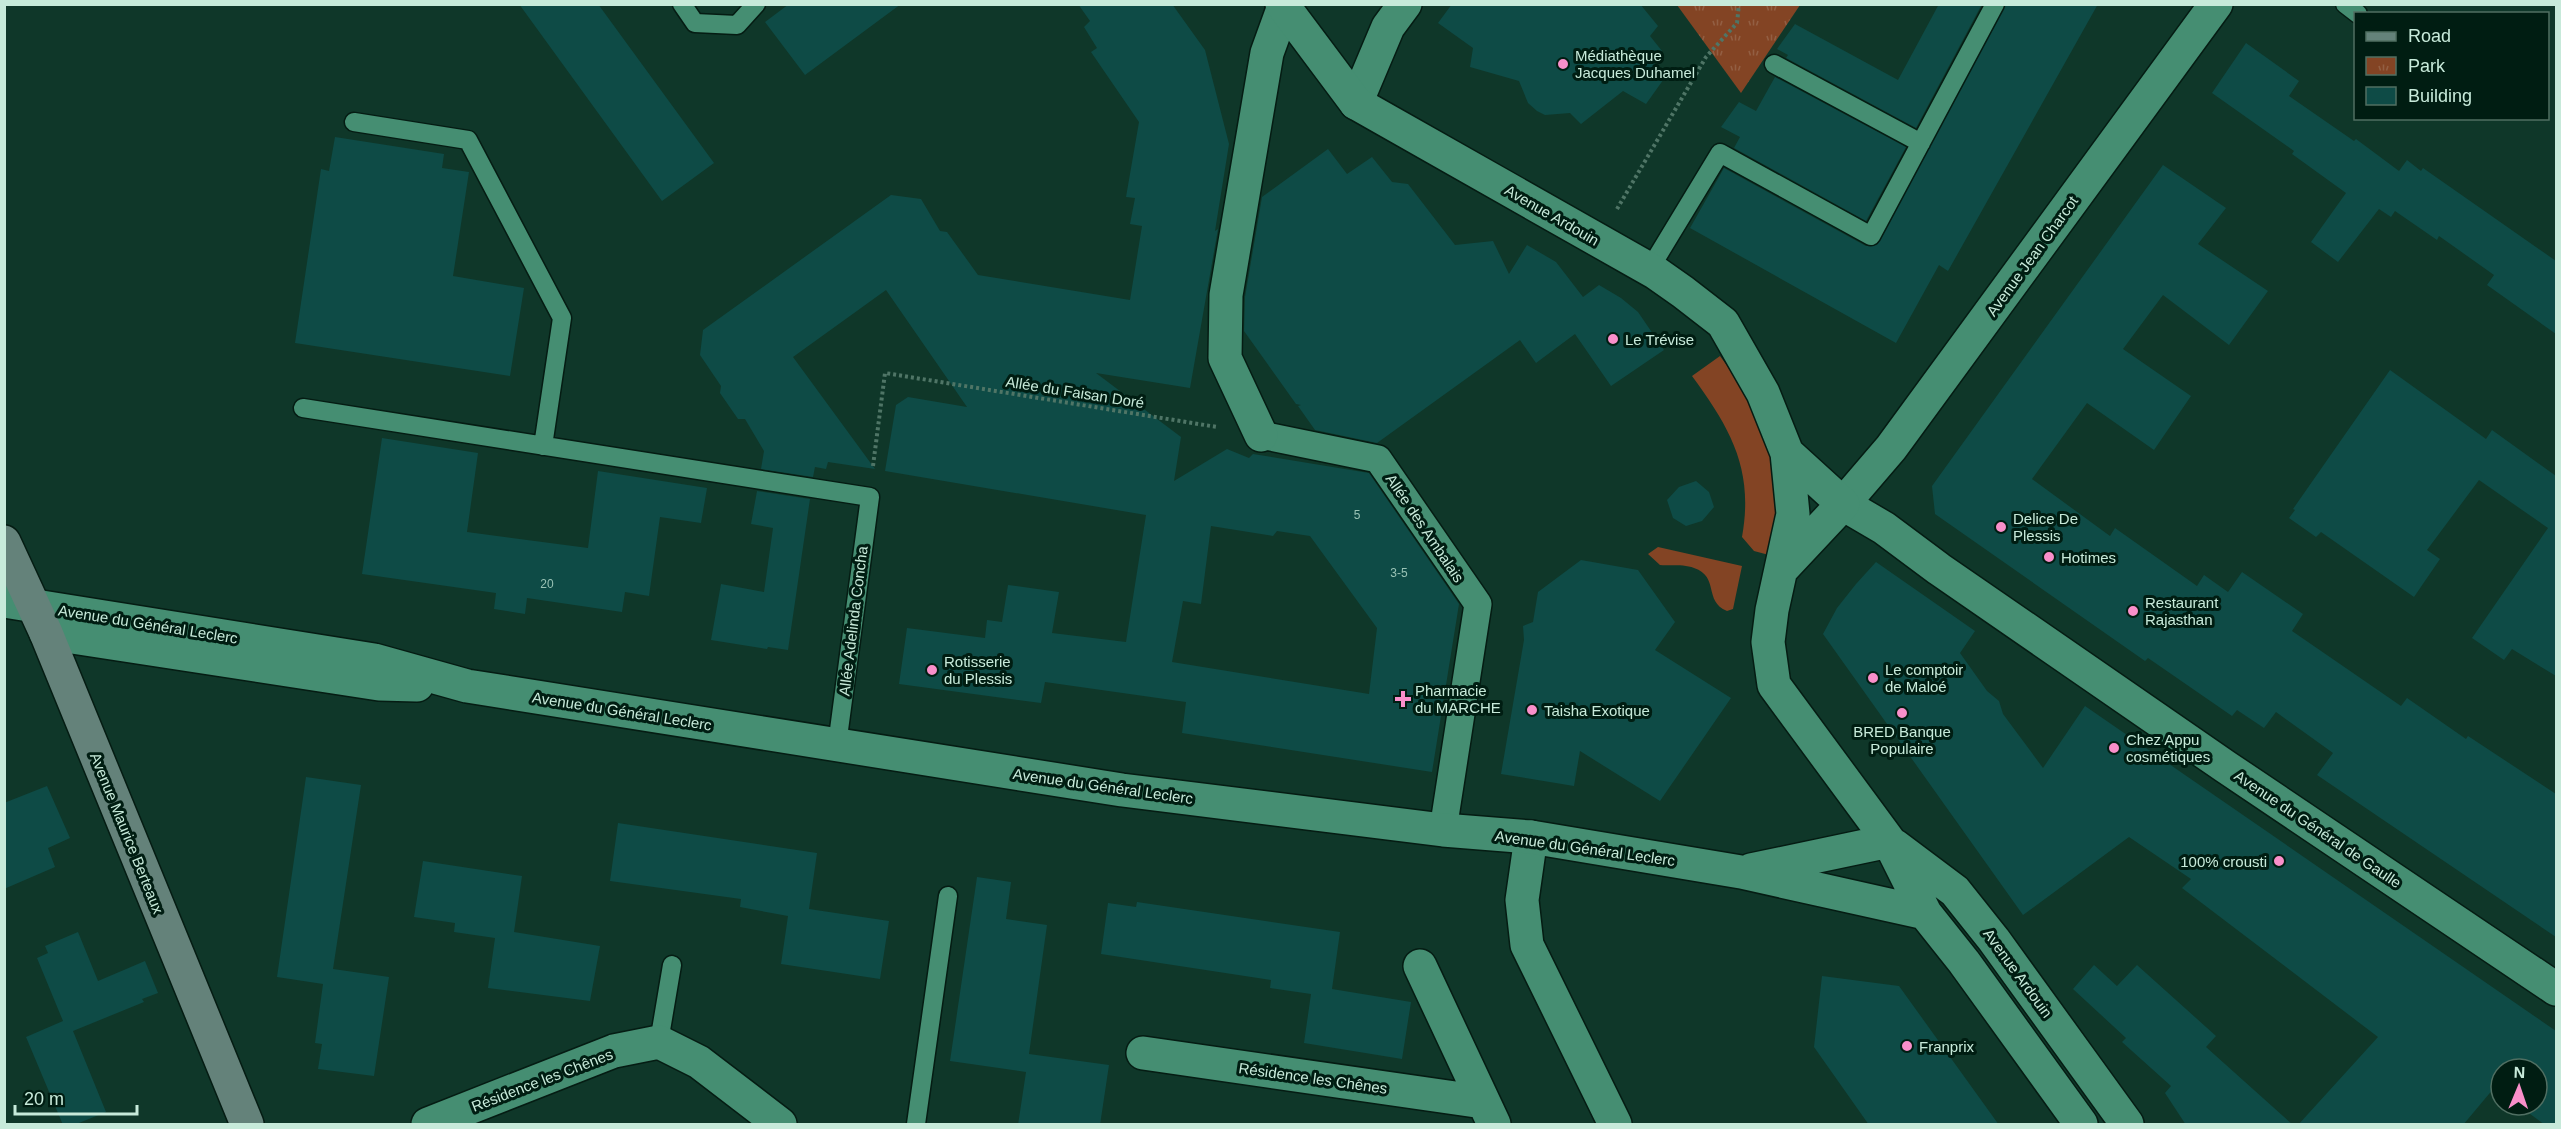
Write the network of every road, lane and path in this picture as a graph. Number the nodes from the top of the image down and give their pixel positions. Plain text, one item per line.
1 (682, 4) edge
2 (756, 4) edge
3 (1405, 4) edge
4 (1739, 4) edge
5 (1995, 4) edge
6 (1283, 5) edge
7 (2213, 6) edge
8 (1774, 64) dead end
9 (1356, 103) junction
10 (354, 122) dead end
11 (1921, 143) junction
12 (1598, 241) junction
13 (1649, 270) junction
14 (303, 408) dead end
15 (1261, 435) junction
16 (543, 446) junction
17 (1787, 453) junction
18 (870, 497) junction
19 (1843, 504) junction
20 (4, 542) edge
21 (1782, 569) junction
22 (27, 614) edge
23 (837, 745) junction
24 (1443, 830) junction
25 (1531, 837) junction
26 (1889, 841) junction
27 (1740, 872) junction
28 (948, 896) dead end
29 (1925, 913) junction
30 (672, 965) dead end
31 (1420, 966) dead end
32 (2556, 989) edge
33 (659, 1042) junction
34 (1143, 1053) dead end
35 (1488, 1113) edge
36 (244, 1123) edge
37 (428, 1125) edge
38 (780, 1125) edge
39 (916, 1125) edge
40 (1615, 1125) edge
41 (2081, 1125) edge
42 (2127, 1125) edge

1 - 2 lane
3 - 9 street
4 - 12 path
5 - 11 lane
6 - 9 street, Avenue Ardouin
6 - 15 street
7 - 19 street, Avenue Jean Charcot
8 - 11 lane
9 - 12 street, Avenue Ardouin
10 - 16 lane
11 - 13 lane
12 - 13 street, Avenue Ardouin
13 - 17 street, Avenue Ardouin
14 - 16 lane
15 - 18 path, Allée du Faisan Doré
15 - 24 street, Allée des Ambalais
16 - 18 lane
17 - 19 street, Avenue Ardouin
17 - 21 street, Avenue Ardouin
18 - 23 lane, Allée Adelinda Concha
19 - 21 street, Avenue Ardouin
19 - 32 street, Avenue du Général de Gaulle
20 - 22 main road, Avenue Maurice Berteaux
21 - 26 street, Avenue Ardouin
22 - 23 street, Avenue du Général Leclerc
22 - 36 main road, Avenue Maurice Berteaux
23 - 24 street, Avenue du Général Leclerc
24 - 25 street, Avenue du Général Leclerc
25 - 27 street, Avenue du Général Leclerc
25 - 40 street
26 - 27 street, Avenue du Général Leclerc
26 - 29 street, Avenue Ardouin
26 - 42 street, Avenue Ardouin
27 - 29 street, Avenue du Général Leclerc
28 - 39 lane
29 - 41 street, Avenue Ardouin
30 - 33 lane
31 - 35 street, Résidence les Chênes
33 - 37 street, Résidence les Chênes
33 - 38 street
34 - 35 street, Résidence les Chênes

